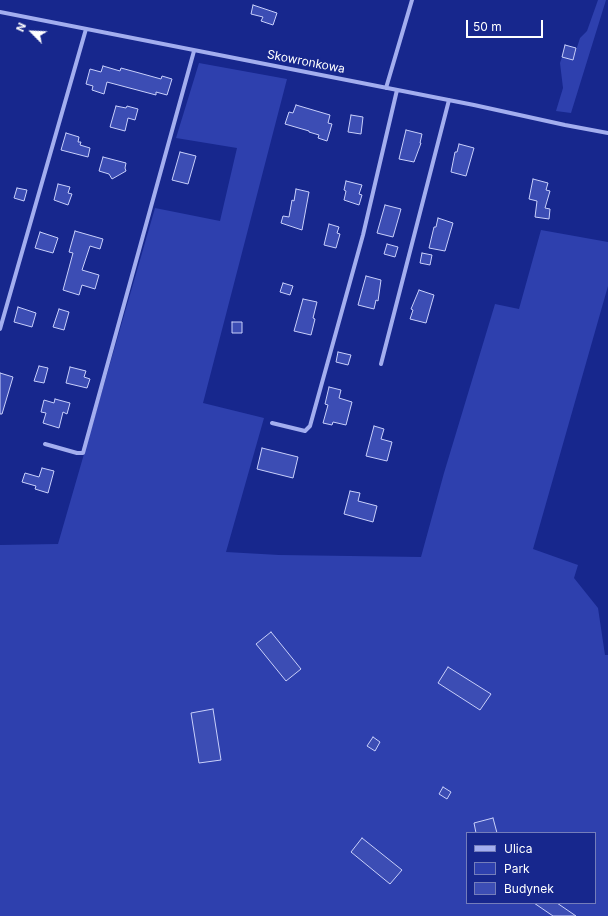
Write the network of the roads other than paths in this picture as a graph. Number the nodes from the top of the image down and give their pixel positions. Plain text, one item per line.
1 (412, 0) edge
2 (0, 12) edge
3 (86, 29) junction
4 (194, 51) junction
5 (386, 88) junction
6 (397, 90) junction
7 (449, 100) junction
8 (608, 133) edge
9 (0, 329) edge
10 (381, 364) dead end
11 (272, 423) dead end
12 (44, 444) dead end

1 - 5 street
2 - 3 street, Skowronkowa
3 - 4 street, Skowronkowa
3 - 9 street
4 - 5 street, Skowronkowa
4 - 12 street
5 - 6 street, Skowronkowa
6 - 7 street, Skowronkowa
6 - 11 street
7 - 8 street, Skowronkowa
7 - 10 street

